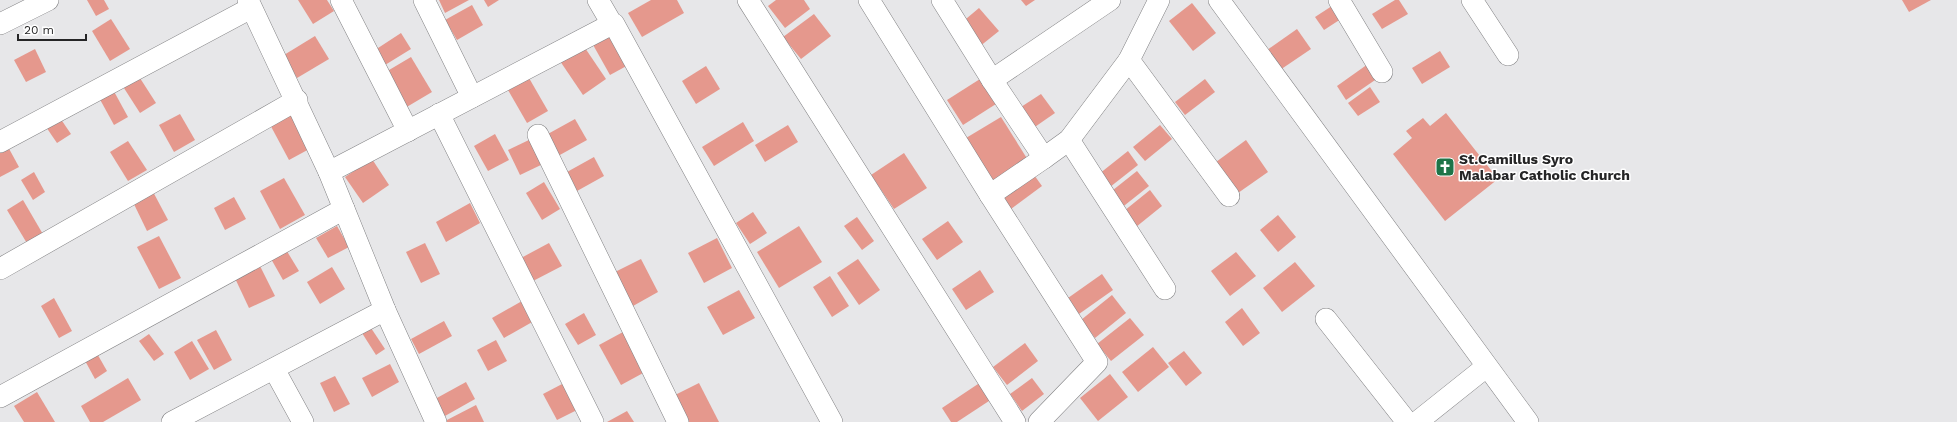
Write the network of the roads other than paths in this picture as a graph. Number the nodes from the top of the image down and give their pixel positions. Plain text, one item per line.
1 (48, 0) edge
2 (340, 0) edge
3 (424, 0) edge
4 (598, 0) edge
5 (748, 0) edge
6 (869, 0) edge
7 (942, 0) edge
8 (1110, 0) edge
9 (1159, 0) edge
10 (1219, 0) edge
11 (1339, 0) edge
12 (1472, 0) edge
13 (250, 4) edge
14 (0, 24) edge
15 (612, 24) junction
16 (1508, 55) dead end
17 (1129, 60) junction
18 (1382, 72) dead end
19 (992, 80) junction
20 (472, 97) junction
21 (297, 100) junction
22 (439, 114) junction
23 (408, 130) junction
24 (538, 135) dead end
25 (1069, 140) junction
26 (0, 142) edge
27 (1044, 158) junction
28 (329, 172) junction
29 (990, 195) junction
30 (1229, 196) dead end
31 (344, 209) junction
32 (0, 270) edge
33 (1165, 289) dead end
34 (385, 310) junction
35 (1326, 319) dead end
36 (1486, 367) junction
37 (274, 369) junction
38 (0, 397) edge
39 (198, 416) edge
40 (172, 422) edge
41 (303, 422) edge
42 (436, 422) edge
43 (593, 422) edge
44 (678, 422) edge
45 (832, 422) edge
46 (1015, 422) edge
47 (1039, 422) edge
48 (1407, 422) edge
49 (1417, 422) edge
50 (1528, 422) edge

1 - 14 street
2 - 23 street
3 - 20 street
4 - 15 street
5 - 46 street
6 - 29 street
7 - 19 street
8 - 19 street
9 - 17 street
10 - 36 street
11 - 18 street
12 - 16 street
13 - 21 street
13 - 26 street
15 - 20 street
15 - 45 street
17 - 25 street
17 - 30 street
19 - 27 street
20 - 22 street
21 - 28 street
21 - 32 street
22 - 23 street
22 - 43 street
23 - 28 street
24 - 44 street
25 - 27 street
25 - 33 street
27 - 29 street
28 - 31 street
29 - 47 street
31 - 34 street
31 - 38 street
34 - 37 street
34 - 42 street
35 - 48 street
36 - 49 street
36 - 50 street
37 - 39 street
37 - 41 street
39 - 40 street

